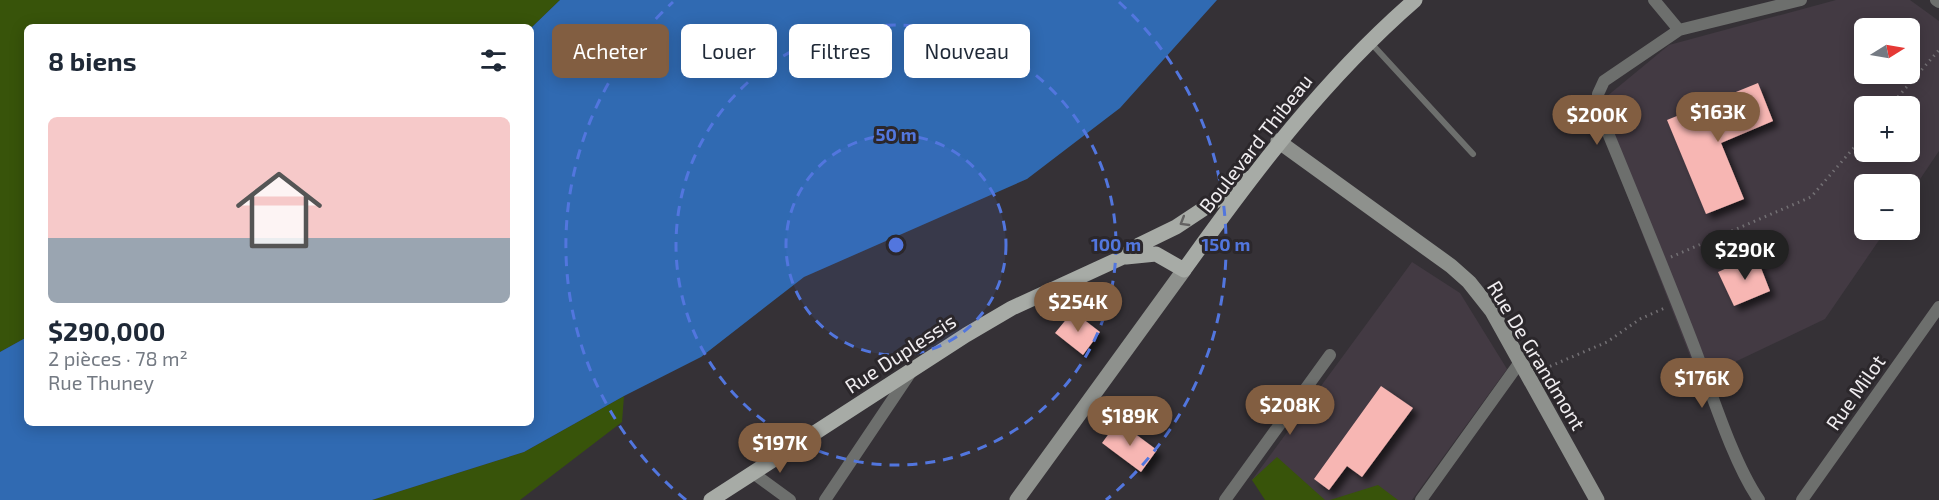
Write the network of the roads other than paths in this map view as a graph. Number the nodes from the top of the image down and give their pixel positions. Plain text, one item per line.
1 (1415, 0) edge
2 (1654, 0) edge
3 (1801, 0) edge
4 (1679, 30) junction
5 (1369, 42) junction
6 (1278, 141) junction
7 (1473, 154) dead end
8 (1250, 178) junction
9 (1120, 258) junction
10 (1184, 270) junction
11 (1939, 307) edge
12 (1330, 355) dead end
13 (915, 366) junction
14 (1524, 369) junction
15 (753, 473) junction
16 (711, 500) edge
17 (790, 500) edge
18 (825, 500) edge
19 (1017, 500) edge
20 (1225, 500) edge
21 (1421, 500) edge
22 (1597, 500) edge
23 (1759, 500) edge
24 (1802, 500) edge

1 - 5 main road, Boulevard Thibeau
2 - 4 street
3 - 4 street
4 - 23 street
5 - 6 main road, Boulevard Thibeau
5 - 7 lane
6 - 8 main road, Boulevard Thibeau
6 - 14 street, Rue De Grandmont
8 -> 9 main road, Rue Duplessis
8 - 10 main road, Boulevard Thibeau
9 - 10 main road, Rue Duplessis
9 - 13 main road, Rue Duplessis
10 - 19 street, Boulevard Thibeau
11 - 24 street, Rue Milot
12 - 20 street
13 - 15 main road, Rue Duplessis
13 - 18 street
14 - 21 street
14 - 22 street, Rue De Grandmont
15 - 16 main road, Rue Duplessis
15 - 17 street

